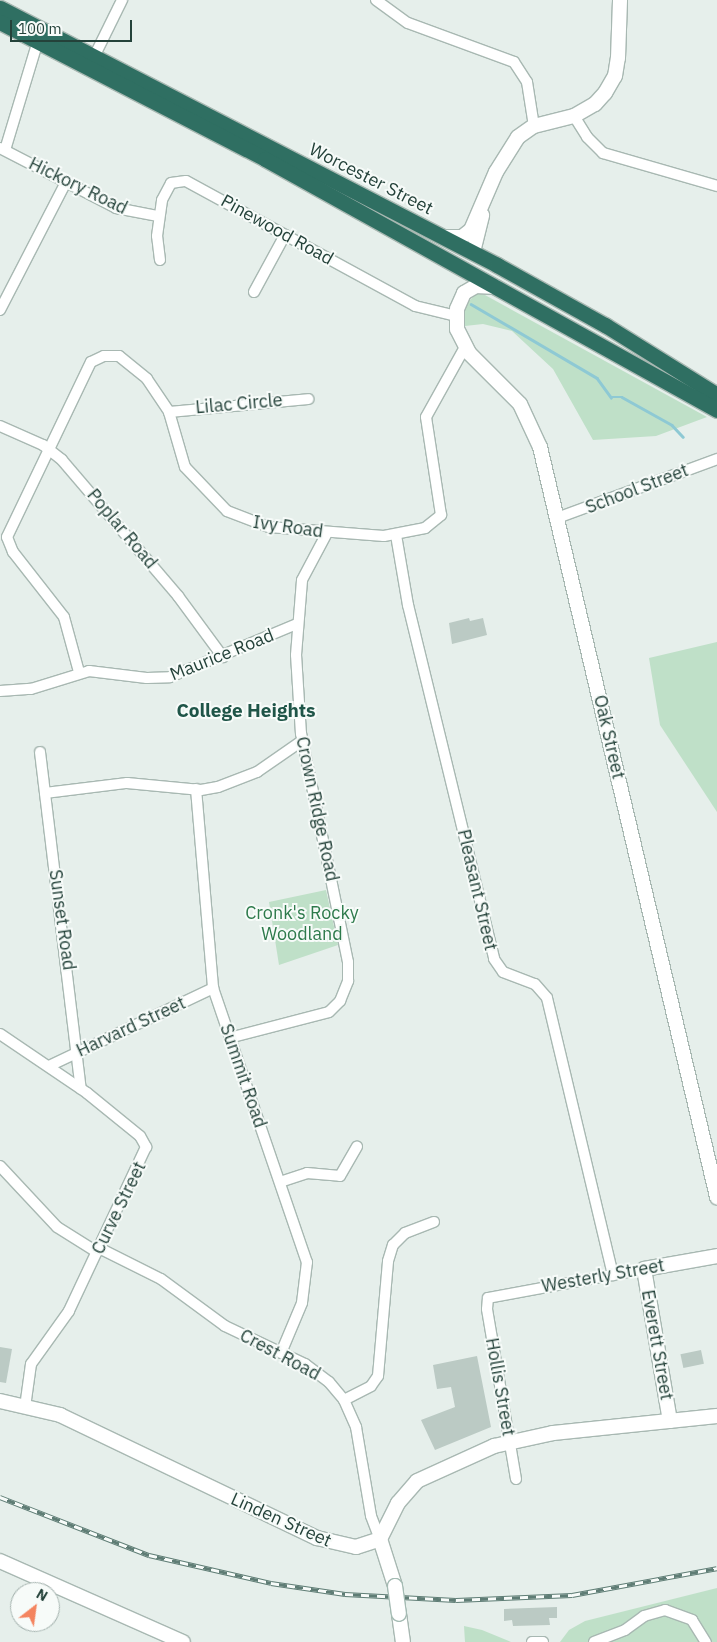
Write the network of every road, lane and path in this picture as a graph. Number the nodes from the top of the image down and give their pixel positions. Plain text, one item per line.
1 (122, 0) edge
2 (376, 0) edge
3 (620, 0) edge
4 (0, 8) edge
5 (0, 22) edge
6 (38, 41) junction
7 (94, 57) junction
8 (574, 116) junction
9 (534, 126) junction
10 (2, 149) edge
11 (66, 182) junction
12 (717, 186) edge
13 (483, 210) junction
14 (158, 216) junction
15 (285, 235) junction
16 (442, 237) junction
17 (426, 249) junction
18 (472, 252) junction
19 (160, 260) dead end
20 (467, 271) junction
21 (511, 273) junction
22 (497, 288) junction
23 (254, 292) dead end
24 (458, 309) junction
25 (0, 310) edge
26 (465, 347) junction
27 (717, 395) edge
28 (308, 398) dead end
29 (717, 410) edge
30 (170, 412) junction
31 (0, 426) edge
32 (48, 447) junction
33 (717, 459) edge
34 (557, 518) junction
35 (327, 533) junction
36 (396, 535) junction
37 (4, 543) edge
38 (297, 624) junction
39 (223, 656) junction
40 (79, 672) junction
41 (0, 691) edge
42 (303, 740) junction
43 (40, 752) dead end
44 (196, 789) junction
45 (45, 793) junction
46 (214, 988) junction
47 (0, 1034) edge
48 (229, 1038) junction
49 (79, 1051) junction
50 (48, 1066) junction
51 (81, 1089) junction
52 (357, 1147) dead end
53 (0, 1166) edge
54 (280, 1182) junction
55 (717, 1196) edge
56 (434, 1222) dead end
57 (98, 1250) junction
58 (717, 1256) edge
59 (644, 1269) junction
60 (612, 1275) junction
61 (489, 1296) joint
62 (281, 1352) junction
63 (344, 1400) junction
64 (0, 1401) edge
65 (25, 1407) junction
66 (717, 1416) edge
67 (670, 1421) junction
68 (509, 1441) junction
69 (516, 1479) dead end
70 (380, 1539) junction
71 (3, 1566) edge
72 (157, 1637) edge
73 (176, 1641) edge
74 (403, 1642) edge
75 (532, 1642) edge
76 (543, 1642) edge
77 (594, 1642) edge
78 (706, 1642) edge

1 - 7 street
2 - 9 street
3 - 8 street
4 - 7 highway, Worcester Street
5 - 6 highway, Worcester Street
6 - 10 street
6 - 17 highway, Worcester Street
7 - 16 highway, Worcester Street
8 - 9 street
8 - 12 street
9 - 13 street
10 - 11 street, Hickory Road
11 - 14 street, Hickory Road
11 - 25 street
13 - 16 street
13 - 18 street
14 - 15 street, Pinewood Road
14 - 19 street, Pinewood Road
15 - 23 street
15 - 24 street, Pinewood Road
16 - 18 highway, Worcester Street
17 - 18 highway
17 - 20 highway, Worcester Street
18 - 21 highway, Worcester Street
20 - 21 highway
20 - 22 highway, Worcester Street
20 - 24 street
21 - 27 highway, Worcester Street
22 - 24 street
22 - 29 highway, Worcester Street
24 - 26 street
26 - 34 street, Oak Street
26 - 36 street, Ivy Road
28 - 30 street, Lilac Circle
30 - 32 street, Ivy Road
30 - 35 street, Ivy Road
31 - 32 street, Poplar Road
32 - 37 street, Ivy Road
32 - 39 street, Poplar Road
33 - 34 street, School Street
34 - 55 street, Oak Street
35 - 36 street, Ivy Road
35 - 38 street, Crown Ridge Road
36 - 60 street, Pleasant Street
37 - 40 street, Ivy Road
38 - 39 street, Maurice Road
38 - 42 street, Crown Ridge Road
39 - 40 street, Maurice Road
40 - 41 street, Maurice Road
42 - 44 street
42 - 48 street, Crown Ridge Road
43 - 45 street, Sunset Road
44 - 45 street
44 - 46 street, Summit Road
45 - 49 street, Sunset Road
46 - 48 street, Summit Road
46 - 49 street, Harvard Street
47 - 50 street, Curve Street
48 - 54 street, Summit Road
49 - 50 street, Harvard Street
49 - 51 street, Sunset Road
50 - 51 street, Curve Street
51 - 57 street, Curve Street
52 - 54 street
53 - 57 street, Crest Road
54 - 62 street, Summit Road
56 - 63 street
57 - 62 street, Crest Road
57 - 65 street, Curve Street
58 - 59 street, Westerly Street
59 - 60 street, Westerly Street
59 - 67 street, Everett Street
60 - 61 street, Westerly Street
61 - 68 street, Hollis Street
62 - 63 street, Crest Road
63 - 70 street, Crest Road
64 - 65 street, Linden Street
65 - 70 street, Linden Street
66 - 67 street
67 - 68 street
68 - 69 street, Hollis Street
68 - 70 street
70 - 74 street, Crest Road, bridge
71 - 72 street
72 - 73 street
75 - 76 street
77 - 78 street

